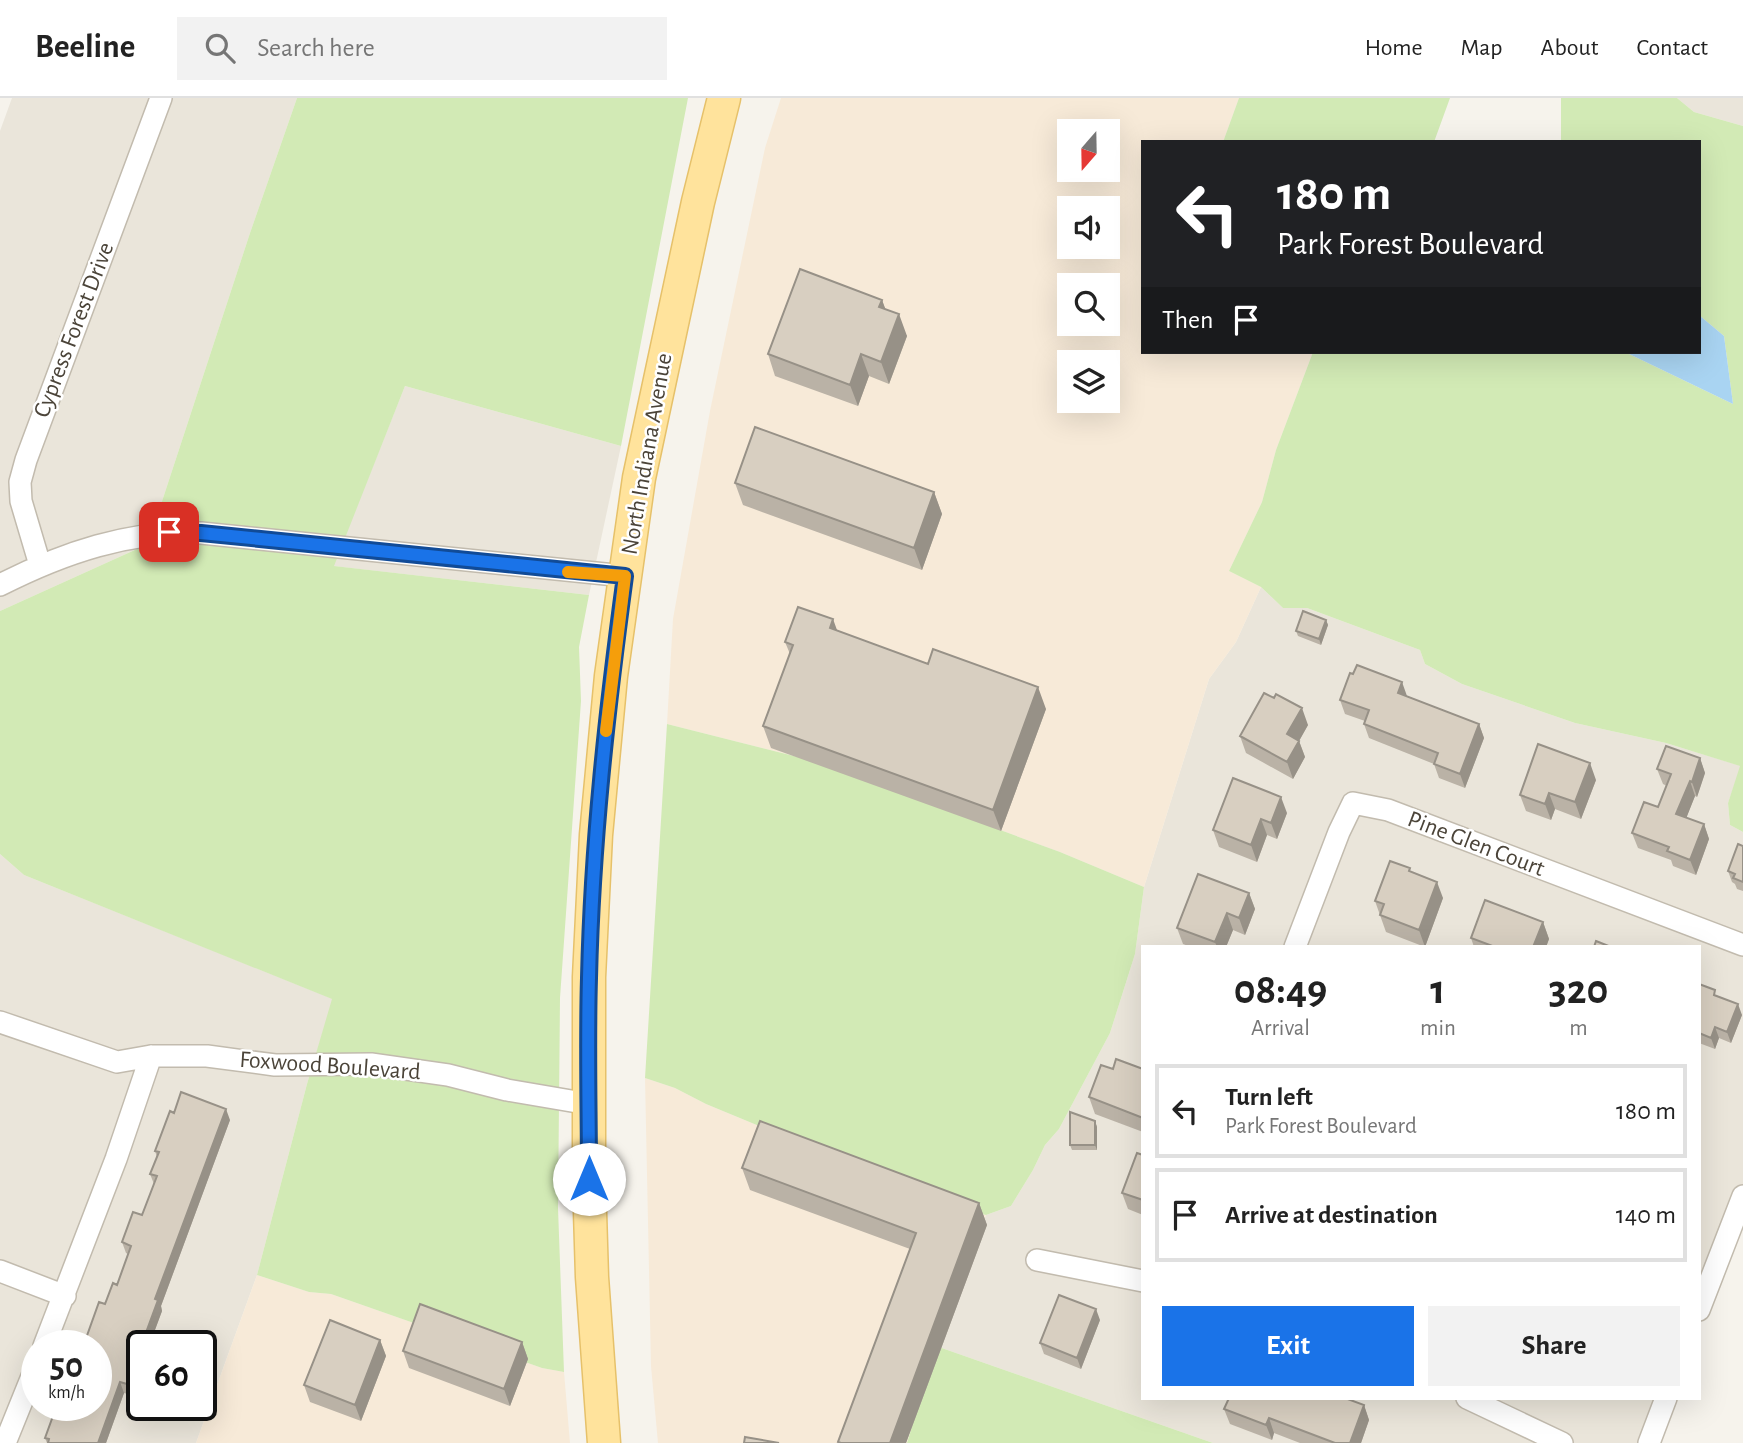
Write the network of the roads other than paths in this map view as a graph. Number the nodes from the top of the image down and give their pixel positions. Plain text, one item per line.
1 (161, 98) edge
2 (724, 98) edge
3 (40, 565) junction
4 (625, 576) junction
5 (0, 585) edge
6 (1296, 945) edge
7 (1743, 945) edge
8 (0, 1021) edge
9 (151, 1056) junction
10 (589, 1104) junction
11 (1743, 1196) edge
12 (1037, 1260) dead end
13 (0, 1271) edge
14 (1141, 1281) edge
15 (65, 1296) junction
16 (1701, 1300) edge
17 (51, 1330) edge
18 (1471, 1400) edge
19 (1665, 1400) edge
20 (21, 1404) edge
21 (5, 1443) edge
22 (604, 1443) edge
23 (1562, 1443) edge
24 (1649, 1443) edge

1 - 3 street, Cypress Forest Drive
2 - 4 main road, North Indiana Avenue
3 - 4 street
3 - 5 street
4 - 10 main road, North Indiana Avenue
6 - 7 street, Pine Glen Court
8 - 9 street, Foxwood Boulevard
9 - 10 street, Foxwood Boulevard
9 - 15 street
10 - 22 main road, North Indiana Avenue
11 - 16 street
12 - 14 street
13 - 15 street
15 - 17 street
18 - 23 street
19 - 24 street
20 - 21 street

